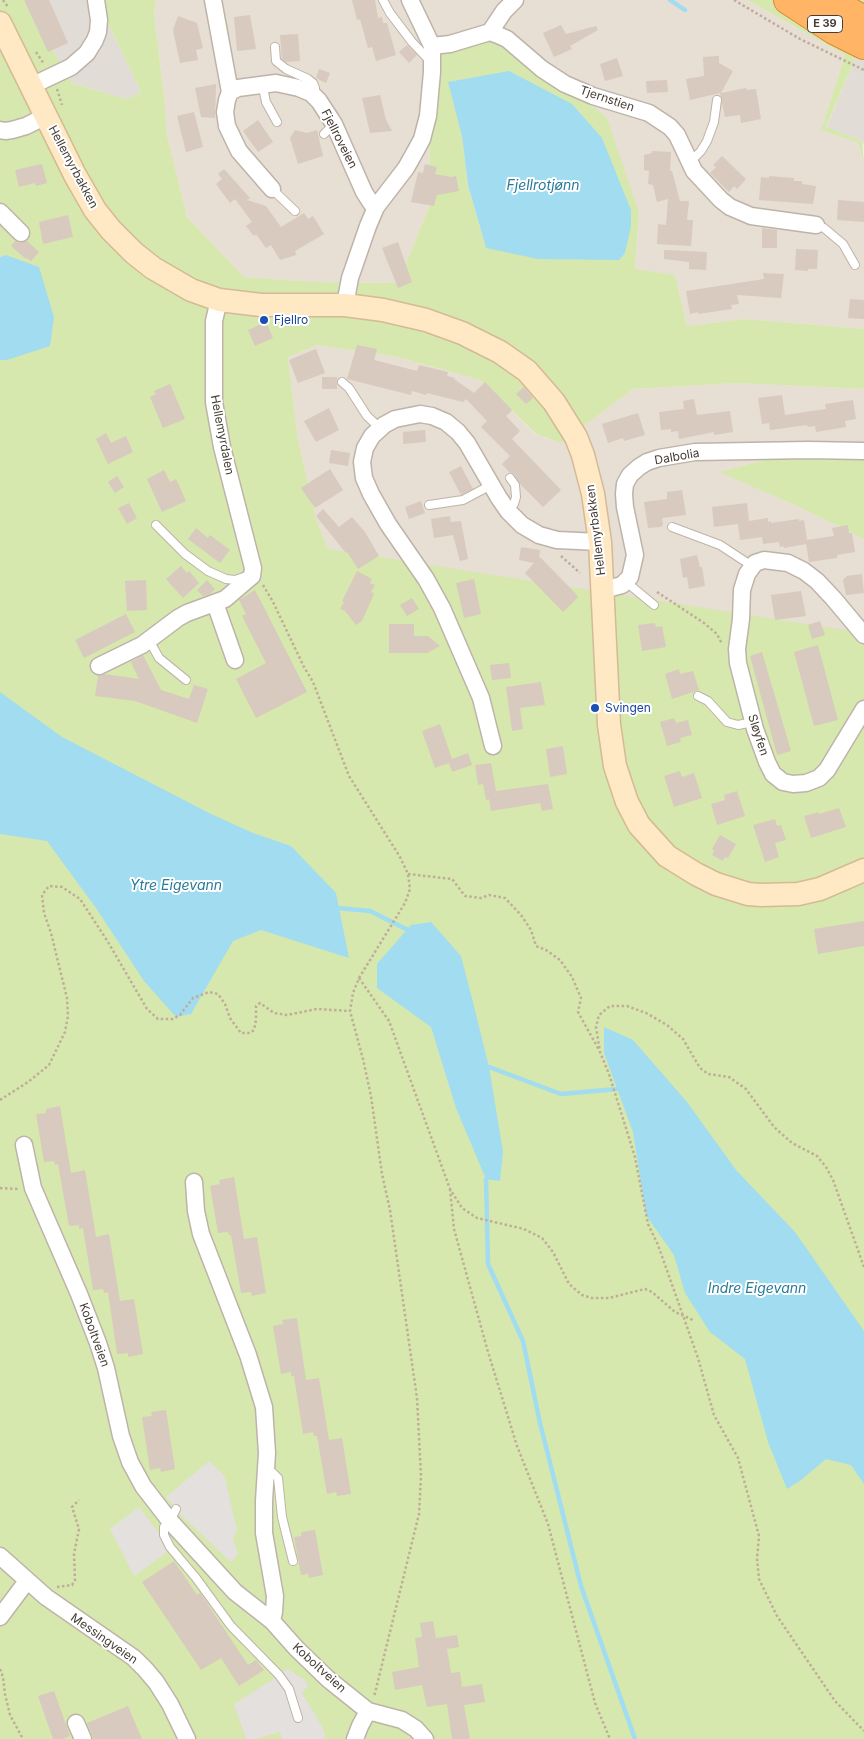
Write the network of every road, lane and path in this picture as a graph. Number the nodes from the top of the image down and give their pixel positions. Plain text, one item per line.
1 (3, 0) edge
2 (96, 0) edge
3 (213, 0) edge
4 (383, 0) edge
5 (410, 0) edge
6 (515, 0) edge
7 (734, 0) edge
8 (788, 0) edge
9 (828, 0) edge
10 (5, 17) edge
11 (864, 20) edge
12 (490, 32) junction
13 (31, 45) dead end
14 (864, 45) edge
15 (432, 46) junction
16 (275, 47) dead end
17 (433, 65) junction
18 (864, 70) edge
19 (41, 81) junction
20 (262, 83) junction
21 (230, 92) junction
22 (314, 97) junction
23 (717, 100) dead end
24 (55, 114) junction
25 (276, 122) dead end
26 (2, 134) edge
27 (688, 158) junction
28 (272, 189) joint
29 (376, 207) junction
30 (295, 211) dead end
31 (0, 212) edge
32 (816, 225) joint
33 (21, 233) dead end
34 (855, 265) dead end
35 (219, 300) junction
36 (345, 305) junction
37 (342, 382) dead end
38 (380, 428) junction
39 (864, 451) edge
40 (510, 478) dead end
41 (491, 485) junction
42 (429, 505) dead end
43 (508, 511) junction
44 (156, 525) dead end
45 (672, 527) dead end
46 (553, 539) junction
47 (600, 542) junction
48 (752, 566) junction
49 (252, 568) junction
50 (580, 573) dead end
51 (627, 579) junction
52 (603, 590) junction
53 (215, 603) junction
54 (654, 605) dead end
55 (717, 634) dead end
56 (864, 635) edge
57 (150, 640) junction
58 (235, 660) dead end
59 (99, 666) dead end
60 (186, 680) dead end
61 (698, 696) dead end
62 (864, 709) edge
63 (753, 722) junction
64 (493, 746) dead end
65 (864, 870) edge
66 (408, 874) junction
67 (359, 978) junction
68 (350, 1011) junction
69 (600, 1052) junction
70 (0, 1100) edge
71 (24, 1145) dead end
72 (194, 1182) dead end
73 (450, 1189) junction
74 (864, 1267) edge
75 (683, 1316) junction
76 (693, 1320) dead end
77 (266, 1469) junction
78 (80, 1500) dead end
79 (166, 1522) junction
80 (0, 1556) edge
81 (293, 1561) dead end
82 (27, 1580) junction
83 (54, 1587) dead end
84 (0, 1617) edge
85 (272, 1621) junction
86 (0, 1668) edge
87 (368, 1711) junction
88 (298, 1718) dead end
89 (76, 1723) dead end
90 (864, 1731) edge
91 (22, 1739) edge
92 (83, 1739) edge
93 (187, 1739) edge
94 (355, 1739) edge
95 (425, 1739) edge
96 (610, 1739) edge

1 - 10 path
2 - 19 street
3 - 21 street
4 - 17 lane
5 - 15 street
6 - 12 street
7 - 18 path
8 - 14 highway, E 39
9 - 11 highway, E 39
10 - 19 street, Hellemyrbakken
12 - 15 street
12 - 27 street, Tjernstien
13 - 19 path
15 - 17 street
16 - 22 lane
17 - 29 street
19 - 24 street, Hellemyrbakken
19 - 24 path
20 - 21 street, Fjellroveien
20 - 22 street, Fjellroveien
20 - 25 lane
21 - 28 street
22 - 29 street, Fjellroveien
23 - 27 lane
24 - 26 street, Hellemyrbakken
24 - 35 street, Hellemyrbakken
27 - 32 street, Tjernstien
28 - 30 lane
29 - 36 street
31 - 33 street
32 - 34 lane, Tjernstien
35 - 36 street, Hellemyrbakken
35 - 49 street, Hellemyrdalen
36 - 47 street, Hellemyrbakken
37 - 38 lane
38 - 41 street
38 - 64 street
39 - 51 street, Dalbolia
40 - 43 lane
41 - 42 lane
41 - 43 street
43 - 46 street
44 - 49 lane
45 - 48 lane
46 - 47 street
46 - 50 path
47 - 52 street, Hellemyrbakken
48 - 56 street
48 - 63 street, Sløyfen
49 - 53 street
49 - 66 path
51 - 52 street
51 - 54 lane
51 - 55 path
52 - 65 street, Hellemyrbakken
53 - 57 street
53 - 58 street
57 - 59 street
57 - 60 lane
61 - 63 lane
62 - 63 street, Sløyfen
66 - 67 path
66 - 69 path
67 - 68 path
67 - 73 path
68 - 70 path
68 - 87 path
69 - 74 path
69 - 75 path
71 - 79 street, Koboltveien
72 - 77 street
73 - 75 path
73 - 96 path
75 - 76 path
75 - 90 path
77 - 81 lane
77 - 85 street
78 - 83 path
79 - 85 street, Koboltveien
79 - 88 lane, Koboltveien
80 - 82 street, Messingveien
82 - 84 street
82 - 93 street, Messingveien
85 - 87 street, Koboltveien
86 - 91 path
87 - 94 street
87 - 95 street
89 - 92 street

